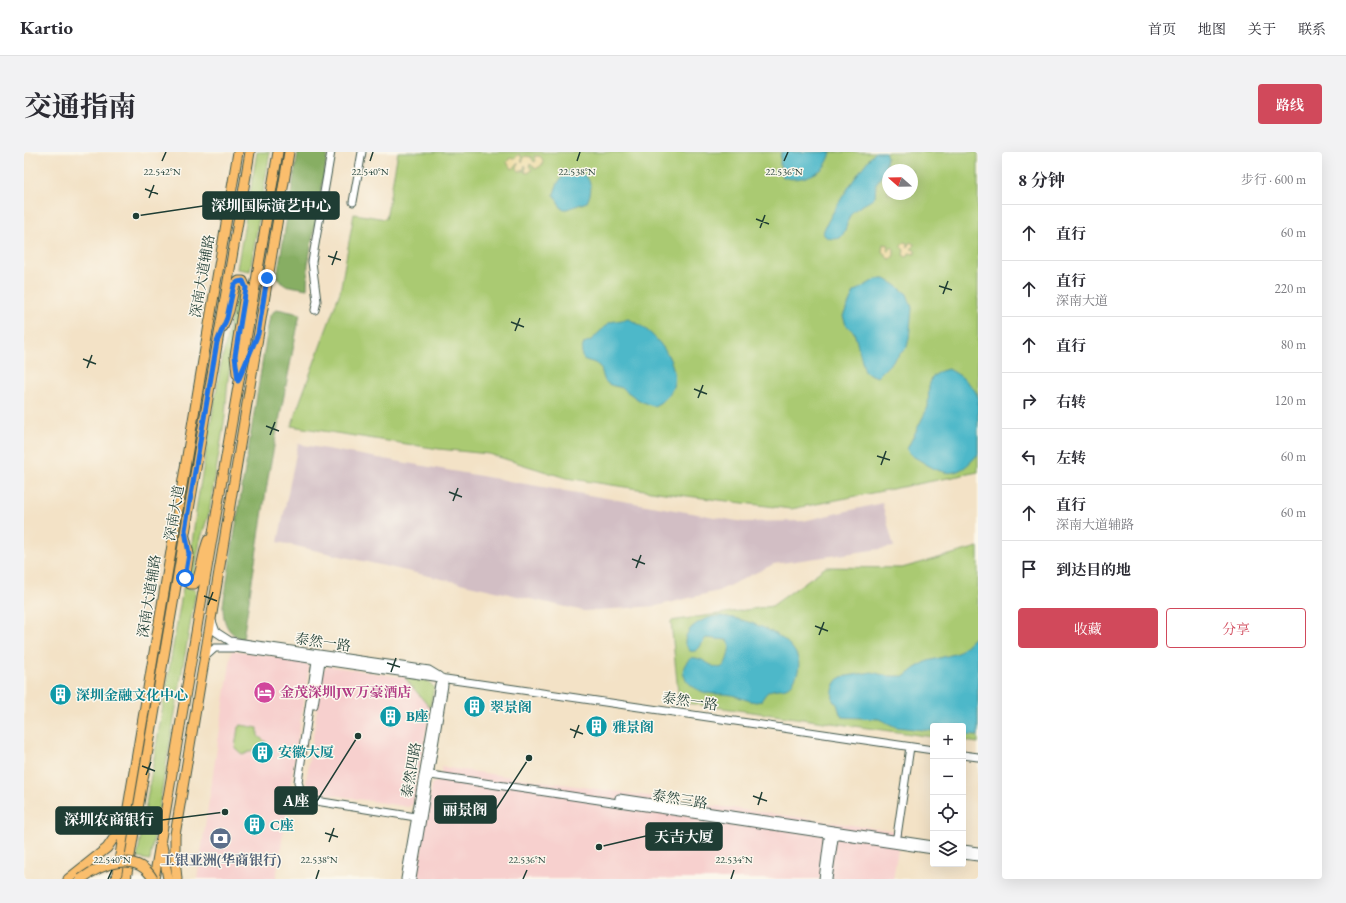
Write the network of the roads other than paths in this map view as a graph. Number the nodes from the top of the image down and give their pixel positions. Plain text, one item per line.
1 (238, 152) edge
2 (250, 152) edge
3 (278, 152) edge
4 (289, 152) edge
5 (331, 152) edge
6 (362, 152) edge
7 (352, 202) dead end
8 (264, 234) junction
9 (269, 268) junction
10 (315, 310) dead end
11 (209, 321) junction
12 (258, 334) junction
13 (217, 342) junction
14 (214, 360) junction
15 (238, 381) junction
16 (219, 498) junction
17 (214, 526) junction
18 (185, 530) junction
19 (223, 548) junction
20 (173, 603) junction
21 (211, 618) junction
22 (205, 657) junction
23 (319, 657) junction
24 (152, 666) junction
25 (442, 678) junction
26 (910, 747) junction
27 (930, 750) edge
28 (966, 755) edge
29 (978, 757) edge
30 (427, 773) junction
31 (128, 807) junction
32 (419, 815) junction
33 (163, 828) junction
34 (832, 833) junction
35 (896, 842) junction
36 (930, 845) edge
37 (930, 849) edge
38 (966, 849) edge
39 (978, 851) edge
40 (966, 855) edge
41 (978, 857) edge
42 (79, 876) edge
43 (176, 877) edge
44 (68, 879) edge
45 (116, 879) edge
46 (126, 879) edge
47 (154, 879) edge
48 (168, 879) edge
49 (405, 879) edge
50 (412, 879) edge
51 (822, 879) edge
52 (828, 879) edge

1 - 11 main road, 深南大道辅路
2 - 13 main road, 深南大道
3 - 8 main road
4 - 9 main road
5 - 10 street
6 - 7 street
8 - 9 main road
8 - 15 main road
9 - 12 main road
11 - 14 main road
11 - 24 main road, 深南大道辅路
12 - 15 main road
12 - 19 main road
13 - 14 main road, 深南大道
13 - 15 main road
14 - 18 main road, 深南大道
15 - 16 main road
16 - 17 main road
16 - 19 main road
17 - 18 main road
17 - 33 main road
18 - 20 main road, 深南大道
19 - 21 main road
20 - 24 main road
20 - 46 main road, 深南大道
21 - 22 main road
21 - 23 street, 泰然一路
22 - 23 street, 泰然一路
22 - 43 main road
23 - 25 street, 泰然一路
23 - 32 street
24 - 31 main road, 深南大道辅路
25 - 26 street, 泰然一路
25 - 30 street, 泰然四路
26 - 27 street, 泰然一路
26 - 35 street
28 - 29 street
30 - 32 street, 泰然四路
30 - 34 street, 泰然三路
31 - 42 main road
31 - 45 main road, 深南大道辅路
32 - 49 street, 泰然四路
32 - 50 street, 泰然四路
33 - 47 main road
33 - 48 main road
34 - 35 street, 泰然三路
34 - 51 street
34 - 52 street
35 - 36 street, 泰然三路
35 - 37 street, 泰然三路
38 - 39 street
40 - 41 street
42 - 44 main road
42 - 47 main road, bridge

